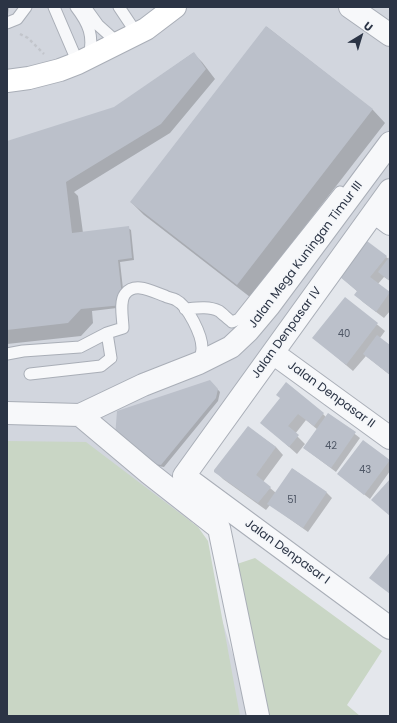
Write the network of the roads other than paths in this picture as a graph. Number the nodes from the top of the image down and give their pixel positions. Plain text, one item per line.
1 (26, 7) edge
2 (54, 7) edge
3 (76, 7) edge
4 (85, 7) edge
5 (119, 7) edge
6 (175, 7) edge
7 (350, 7) edge
8 (10, 27) edge
9 (390, 35) edge
10 (128, 39) junction
11 (76, 63) junction
12 (7, 81) edge
13 (390, 144) edge
14 (390, 190) edge
15 (340, 192) dead end
16 (382, 218) edge
17 (185, 309) junction
18 (232, 322) junction
19 (107, 333) junction
20 (231, 347) junction
21 (273, 353) junction
22 (7, 354) edge
23 (199, 363) junction
24 (30, 374) dead end
25 (7, 413) edge
26 (80, 415) junction
27 (390, 438) edge
28 (184, 476) joint
29 (390, 628) edge
30 (258, 716) edge

1 - 8 lane
2 - 11 lane
3 - 11 lane
4 - 10 lane
5 - 10 lane
6 - 10 main road
7 - 9 street
10 - 11 main road
11 - 12 main road
13 - 20 street, Jalan Mega Kuningan Timur III
14 - 16 street, Jalan Denpasar IV
15 - 18 lane
16 - 21 street, Jalan Denpasar IV
17 - 18 lane
17 - 19 lane
17 - 23 lane
18 - 20 lane
19 - 22 lane
19 - 24 lane
20 - 23 street, Jalan Mega Kuningan Timur III
21 - 27 street, Jalan Denpasar II
21 - 28 street, Jalan Denpasar IV
23 - 26 street, Jalan Mega Kuningan Timur III
25 - 26 street
26 - 30 street
28 - 29 street, Jalan Denpasar I

